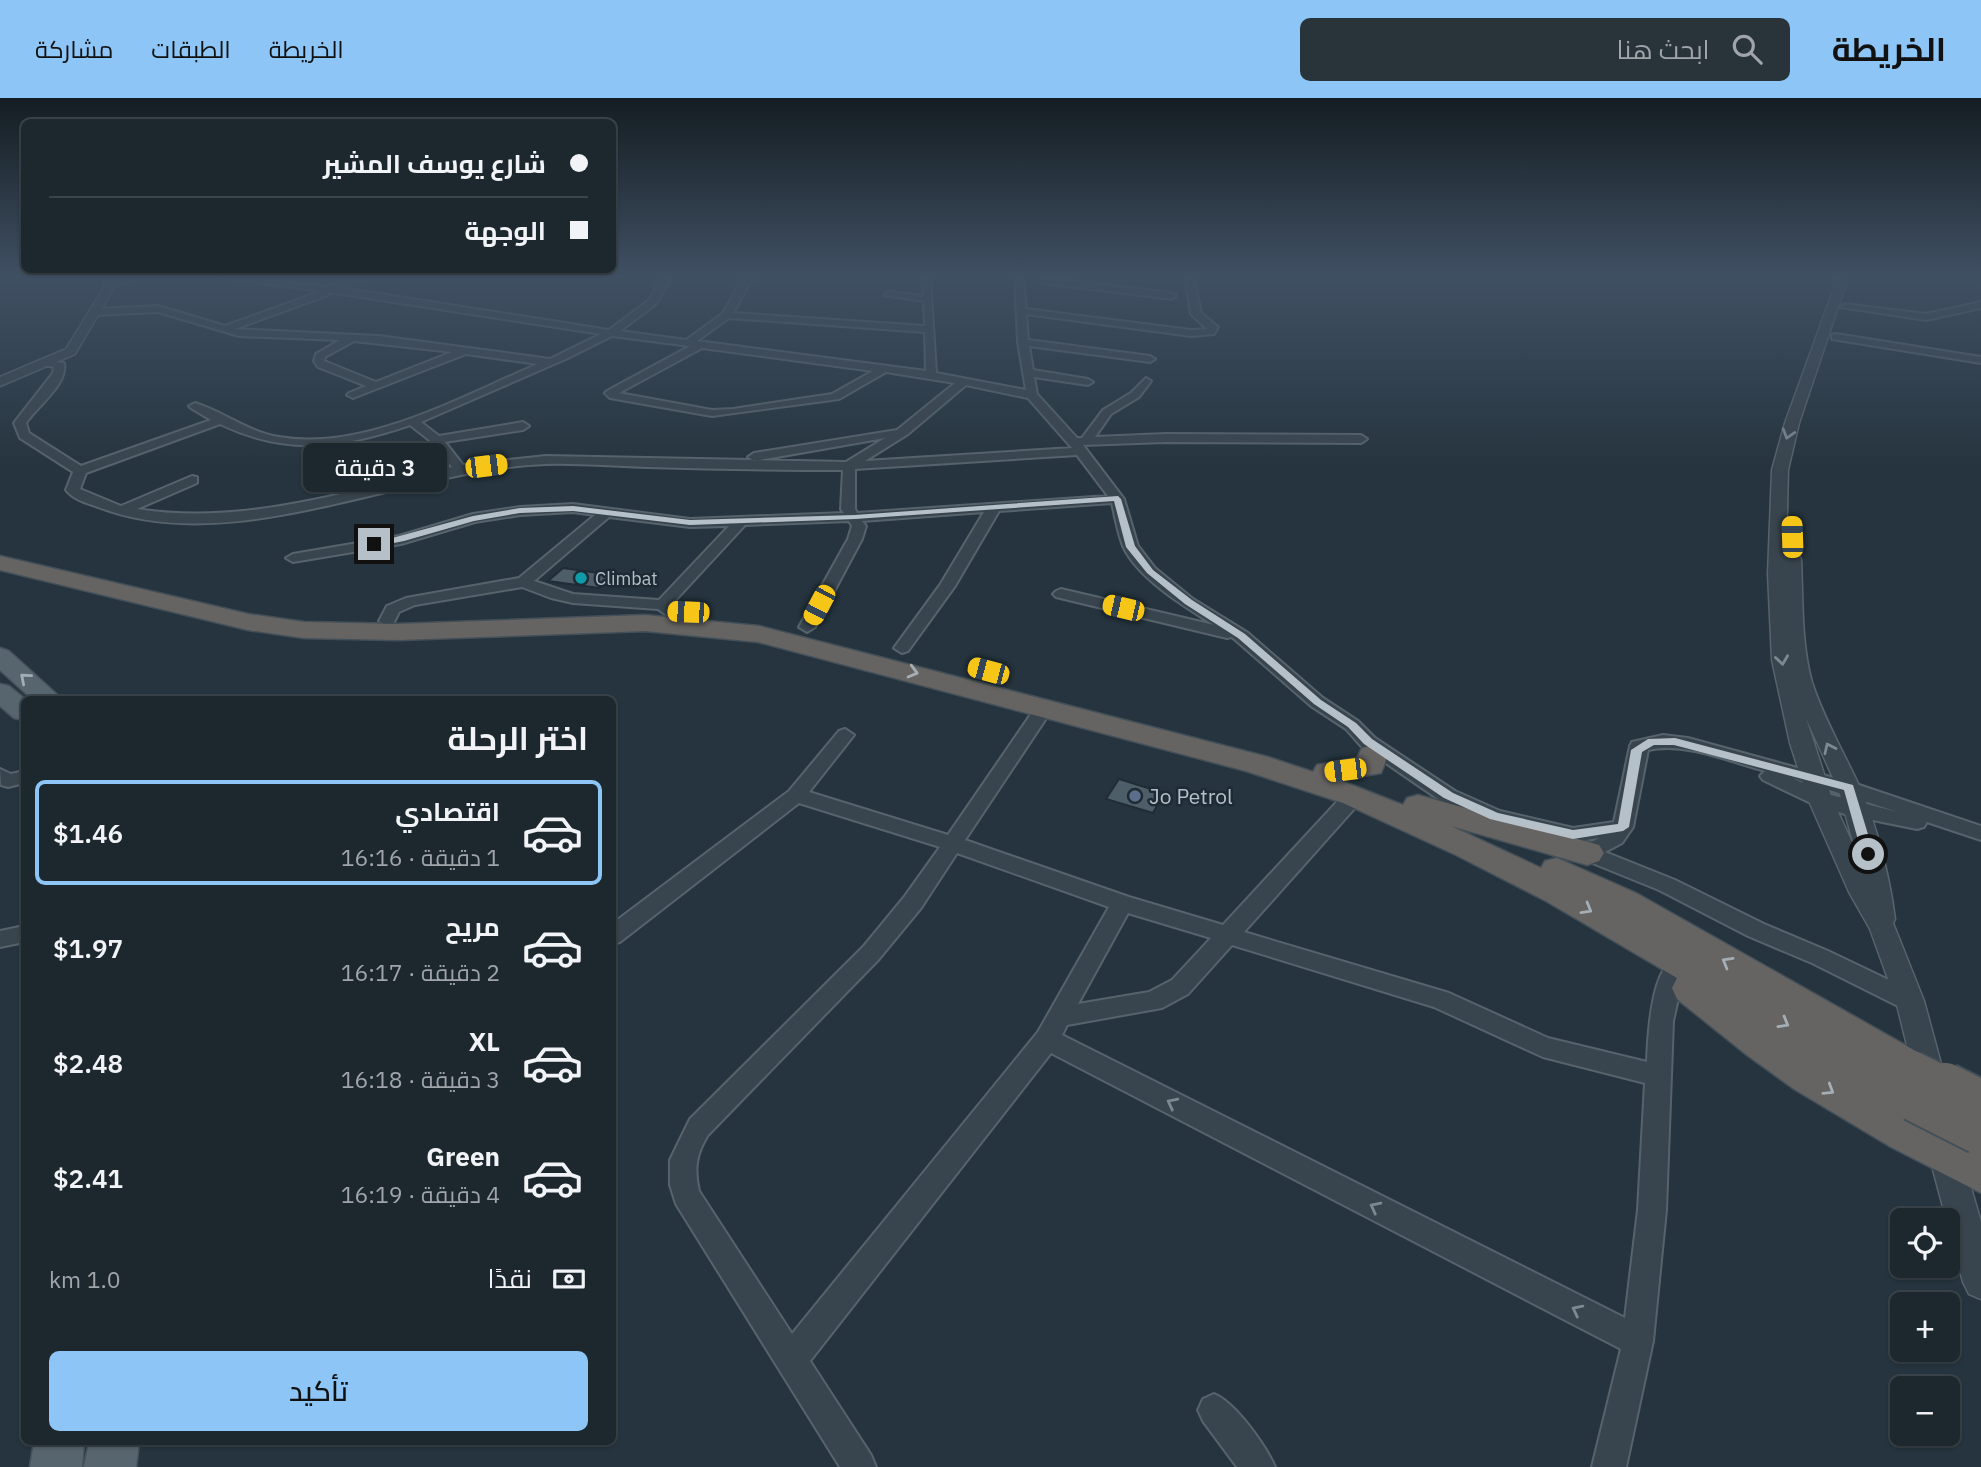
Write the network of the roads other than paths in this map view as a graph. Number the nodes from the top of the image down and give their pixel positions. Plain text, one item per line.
1 (77, 341) edge
2 (347, 341) edge
3 (377, 341) edge
4 (595, 341) edge
5 (671, 341) edge
6 (698, 341) edge
7 (929, 341) edge
8 (1821, 341) edge
9 (1835, 341) edge
10 (1861, 341) edge
11 (1023, 342) joint
12 (694, 344) junction
13 (465, 351) junction
14 (1150, 359) dead end
15 (1981, 360) edge
16 (551, 362) junction
17 (48, 363) junction
18 (882, 370) junction
19 (1030, 373) junction
20 (931, 375) junction
21 (1146, 381) dead end
22 (0, 382) edge
23 (1088, 382) dead end
24 (962, 383) junction
25 (376, 386) junction
26 (353, 395) dead end
27 (1032, 395) junction
28 (195, 406) dead end
29 (221, 420) junction
30 (411, 420) junction
31 (523, 426) dead end
32 (904, 431) junction
33 (1361, 439) dead end
34 (437, 440) junction
35 (1080, 444) junction
36 (707, 465) junction
37 (849, 466) junction
38 (460, 469) junction
39 (80, 471) junction
40 (192, 480) dead end
41 (1118, 499) junction
42 (995, 506) junction
43 (121, 511) junction
44 (605, 513) junction
45 (855, 517) junction
46 (740, 522) junction
47 (0, 548) edge
48 (293, 558) dead end
49 (0, 563) edge
50 (524, 582) junction
51 (1061, 594) dead end
52 (665, 608) junction
53 (387, 621) junction
54 (807, 627) junction
55 (1242, 636) junction
56 (902, 648) junction
57 (0, 656) edge
58 (0, 692) edge
59 (45, 696) edge
60 (1044, 708) junction
61 (21, 710) edge
62 (845, 735) dead end
63 (1371, 748) junction
64 (1731, 758) junction
65 (1328, 772) junction
66 (1812, 778) junction
67 (1849, 788) junction
68 (796, 795) junction
69 (1354, 796) junction
70 (1820, 799) junction
71 (1855, 810) junction
72 (1433, 811) junction
73 (1619, 832) junction
74 (954, 844) junction
75 (1587, 853) junction
76 (1628, 870) junction
77 (1122, 903) junction
78 (1883, 929) junction
79 (616, 933) edge
80 (1227, 934) junction
81 (21, 935) edge
82 (0, 939) edge
83 (1676, 969) junction
84 (1910, 1001) junction
85 (1052, 1028) junction
86 (1657, 1074) junction
87 (1914, 1083) junction
88 (1981, 1105) edge
89 (1981, 1130) edge
90 (1962, 1163) edge
91 (1981, 1282) edge
92 (1638, 1341) junction
93 (792, 1359) junction
94 (1214, 1410) dead end
95 (59, 1445) edge
96 (114, 1445) edge
97 (56, 1467) edge
98 (110, 1467) edge
99 (859, 1467) edge
100 (1258, 1467) edge
101 (1609, 1467) edge

1 - 17 street
2 - 25 street
3 - 13 street
4 - 16 street
5 - 12 street
6 - 12 street
7 - 20 street
8 -> 66 street
67 -> 9 street
10 - 15 street
11 - 14 street
11 - 19 street
12 - 18 street
12 - 18 street
13 - 16 street
13 - 25 street
16 - 30 street
17 - 22 street
17 - 39 street
18 - 20 street
19 - 23 street
19 - 27 street
20 - 24 street
21 - 35 street
24 - 27 street
24 - 32 street
25 - 26 street
27 - 35 street
28 - 29 street
29 - 30 street
29 - 39 street
30 - 34 street
31 - 34 street
32 - 36 street
32 - 37 street
33 - 35 street
34 - 38 street
35 - 37 street
35 - 41 street
36 - 37 street
36 - 38 street
37 - 45 street
38 - 43 street
39 - 43 street
40 - 43 street
41 - 42 street
41 - 55 street
42 - 45 street
42 - 56 street
44 - 46 street
44 - 48 street
44 - 50 street
45 - 46 street
45 - 54 street
46 - 52 street
47 - 53 highway
49 -> 60 highway
50 - 52 street
50 - 53 street
51 - 55 street
52 - 53 highway
52 - 54 highway
54 - 56 highway
55 - 63 street
56 - 65 highway
59 -> 57 main road
58 - 61 main road
60 - 69 highway
60 - 74 street
62 - 68 street
63 - 65 highway
63 - 72 street
63 - 73 street
64 - 66 street
64 - 70 street
64 - 73 street
65 - 72 highway
66 - 67 street
66 - 70 street
67 - 71 street
67 - 71 street
68 - 74 street
68 - 79 street
69 - 80 street
69 -> 83 highway
70 - 71 street
70 - 78 street
71 - 78 street
72 - 75 highway
87 -> 72 highway
73 - 75 street
73 - 76 street
74 - 77 street
74 - 93 street
75 - 76 street
76 - 84 street
77 - 80 street
77 - 85 street
78 - 84 street
80 - 85 street
80 - 86 street
81 - 82 street
83 - 86 street
83 -> 87 highway
83 -> 90 highway
84 - 90 street
92 -> 85 street
85 - 93 street
86 - 92 street
87 - 88 highway, bridge
87 - 89 highway, bridge
90 - 91 street
92 - 101 street
93 - 99 street
94 - 100 street
95 - 97 main road
96 - 98 main road

